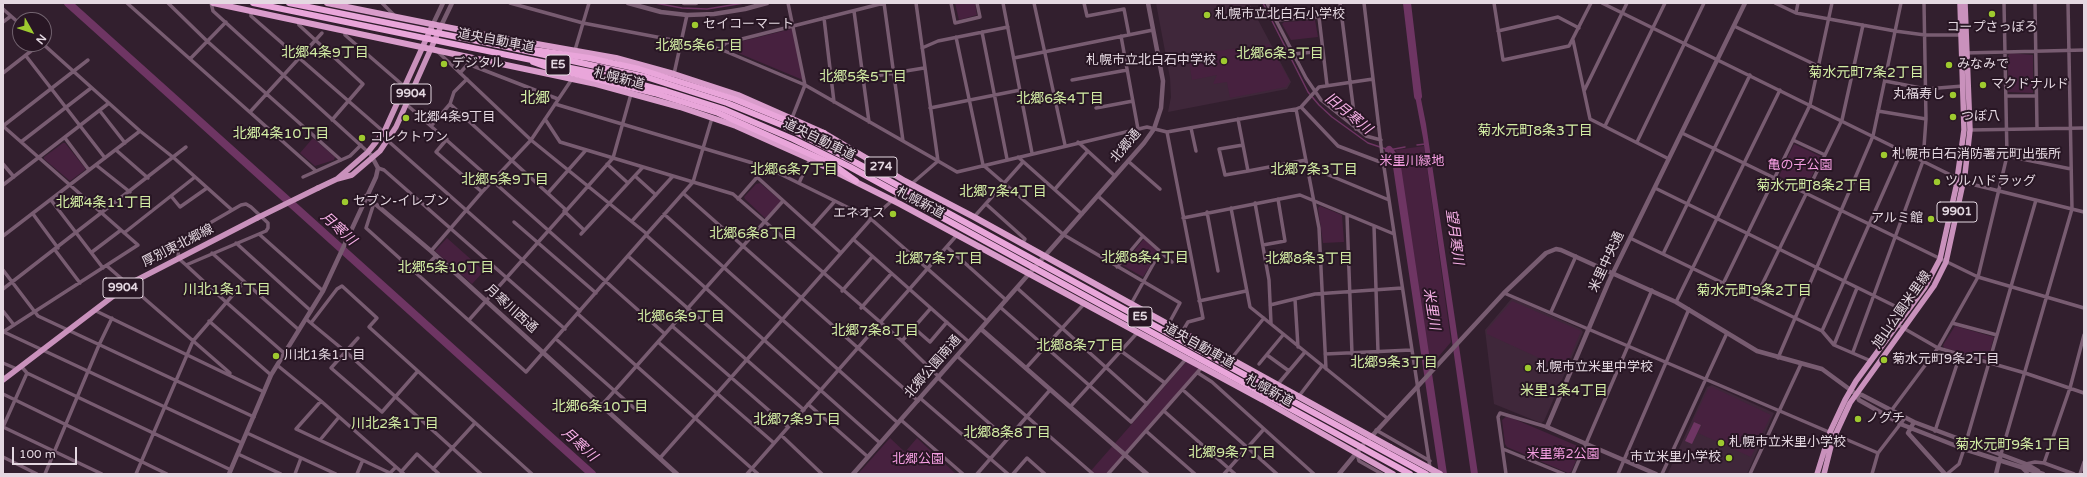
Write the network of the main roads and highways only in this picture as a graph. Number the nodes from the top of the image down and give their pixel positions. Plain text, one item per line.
1 (212, 3) edge
2 (253, 3) edge
3 (289, 3) edge
4 (327, 3) edge
5 (1960, 3) edge
6 (1965, 3) edge
7 (343, 5) edge
8 (433, 24) junction
9 (441, 26) junction
10 (424, 47) junction
11 (432, 48) junction
12 (517, 49) junction
13 (1964, 53) junction
14 (520, 57) junction
15 (824, 132) junction
16 (337, 179) junction
17 (856, 181) junction
18 (1900, 327) junction
19 (3, 380) edge
20 (1853, 392) junction
21 (1832, 433) junction
22 (1381, 471) edge
23 (1393, 474) edge
24 (1410, 474) edge
25 (1426, 474) edge
26 (1440, 474) edge
27 (1817, 474) edge
28 (1824, 474) edge

1 - 10 highway, 札幌新道 / 274
2 - 14 highway, 道央自動車道 / E5, bridge
3 - 12 highway, 道央自動車道 / E5, bridge
4 - 7 highway, 札幌新道 / 274
5 - 13 main road, 旭山公園米里線 / 9901
6 - 13 main road, 旭山公園米里線 / 9901
7 - 8 highway, 札幌新道 / 274
8 - 9 highway, 札幌新道 / 274
8 - 10 main road, 厚別東北郷線 / 9904
9 - 11 main road, 厚別東北郷線 / 9904
9 - 15 highway, 札幌新道 / 274
10 - 11 highway, 札幌新道 / 274
10 - 16 main road, 厚別東北郷線 / 9904
11 - 16 main road, 厚別東北郷線 / 9904
11 - 17 highway, 札幌新道 / 274
12 - 15 highway, bridge
12 - 25 highway, 道央自動車道 / E5, bridge
13 - 18 main road, 旭山公園米里線 / 9901
13 - 18 main road, 旭山公園米里線 / 9901
14 - 17 highway, bridge
14 - 24 highway, 道央自動車道 / E5, bridge
15 - 26 highway, 札幌新道 / 274, bridge
16 - 19 main road, 厚別東北郷線 / 9904, bridge
17 - 22 highway, 札幌新道 / 274
18 - 20 main road, 旭山公園米里線 / 9901
18 - 20 main road, 旭山公園米里線 / 9901
20 - 21 main road, 旭山公園米里線 / 9901
21 - 27 main road, 旭山公園米里線 / 9901
21 - 28 main road, 旭山公園米里線 / 9901
22 - 23 highway, 札幌新道 / 274

